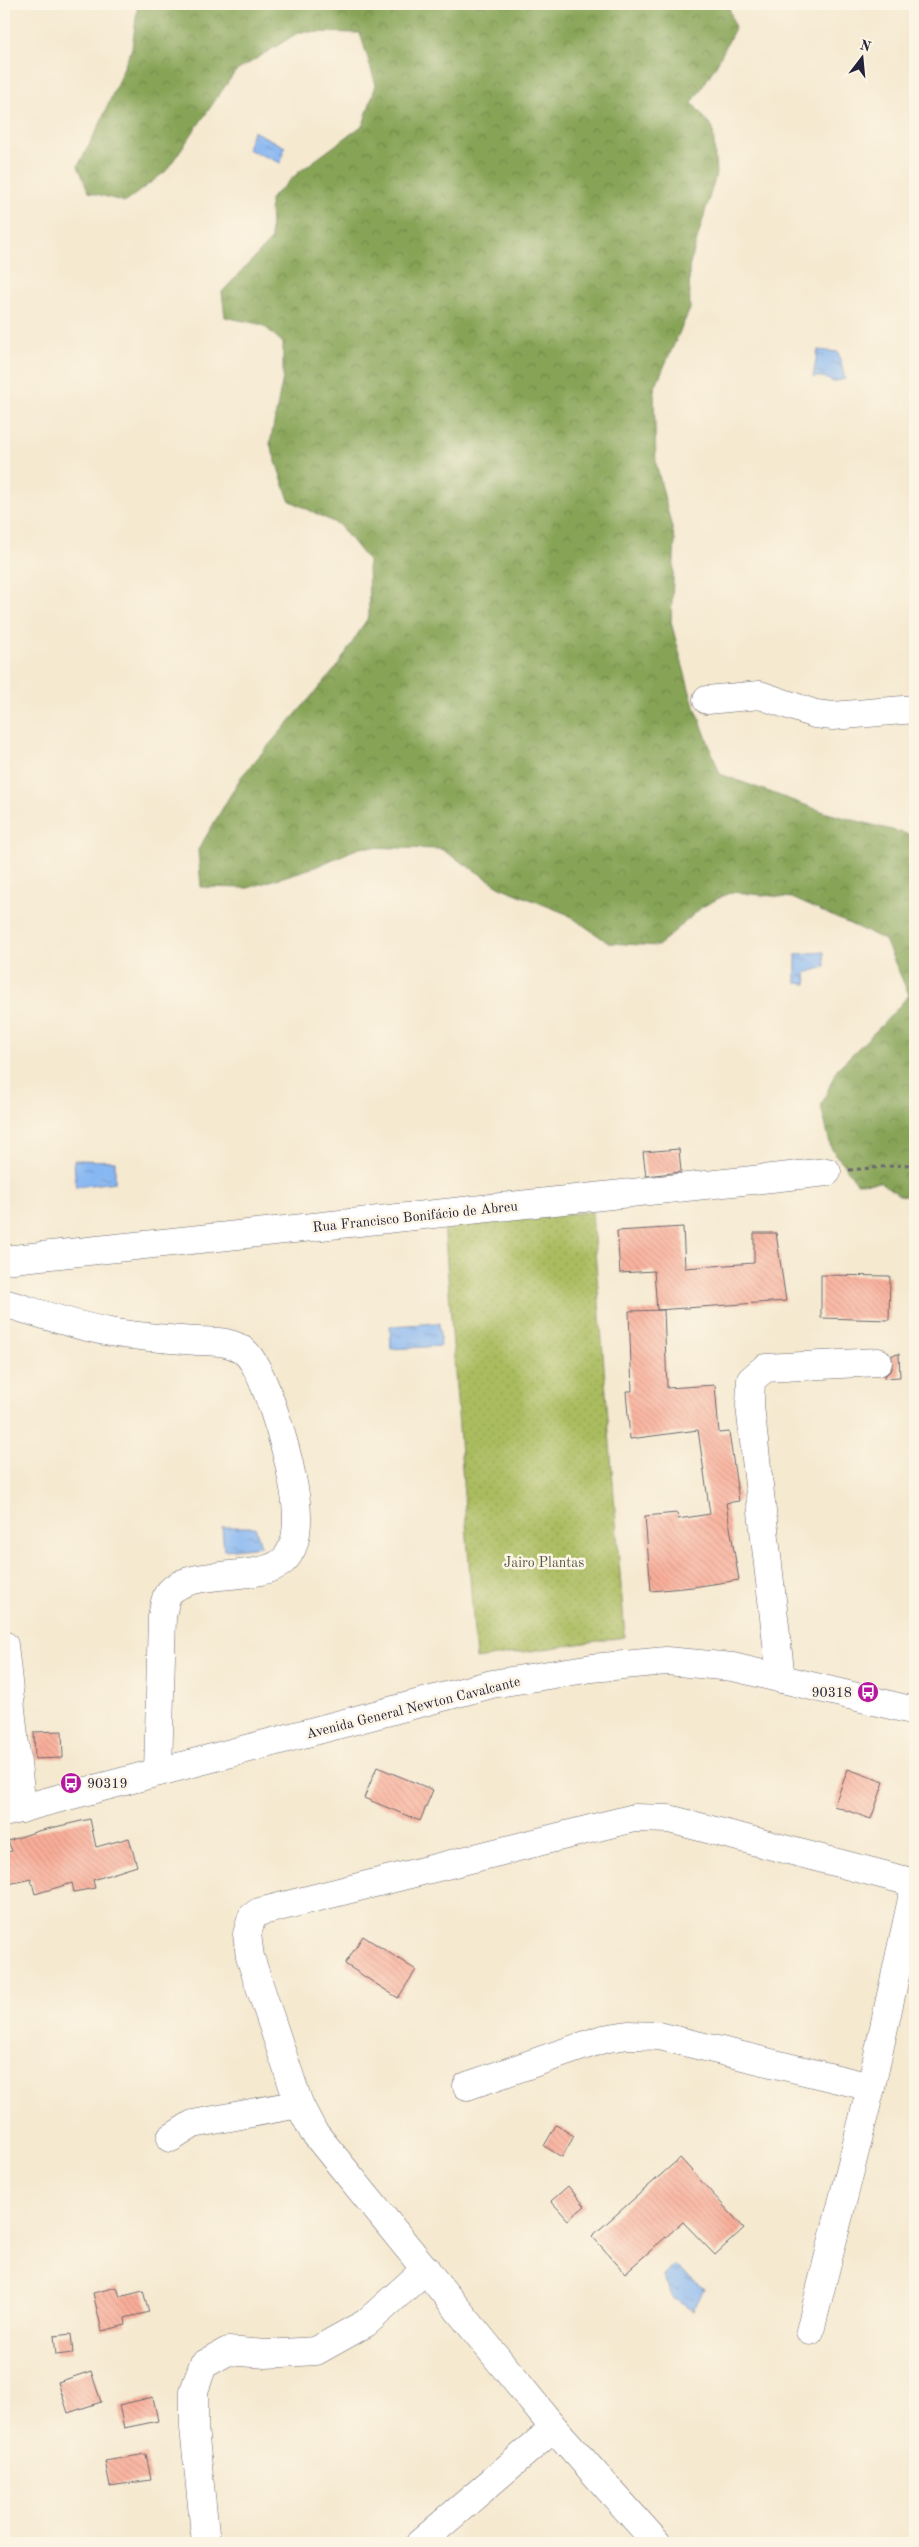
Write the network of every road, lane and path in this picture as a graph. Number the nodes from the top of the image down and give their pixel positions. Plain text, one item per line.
1 (706, 700) dead end
2 (915, 709) edge
3 (915, 1164) edge
4 (827, 1172) joint
5 (4, 1260) edge
6 (4, 1303) edge
7 (878, 1362) dead end
8 (4, 1645) edge
9 (781, 1679) junction
10 (915, 1711) edge
11 (158, 1772) junction
12 (13, 1811) edge
13 (915, 1884) edge
14 (467, 2086) dead end
15 (870, 2087) junction
16 (299, 2104) junction
17 (171, 2138) dead end
18 (426, 2269) junction
19 (810, 2331) dead end
20 (554, 2428) junction
21 (206, 2543) edge
22 (420, 2543) edge
23 (657, 2543) edge

1 - 2 street
3 - 4 path
4 - 5 street, Rua Francisco Bonifácio de Abreu
6 - 11 street
7 - 9 street
8 - 12 street
9 - 10 street, Avenida General Newton Cavalcante
9 - 11 street, Avenida General Newton Cavalcante
11 - 12 street, Avenida General Newton Cavalcante
13 - 15 street
13 - 16 street
14 - 15 street
15 - 19 street
16 - 17 street
16 - 18 street
18 - 20 street
18 - 21 street
20 - 22 street
20 - 23 street

